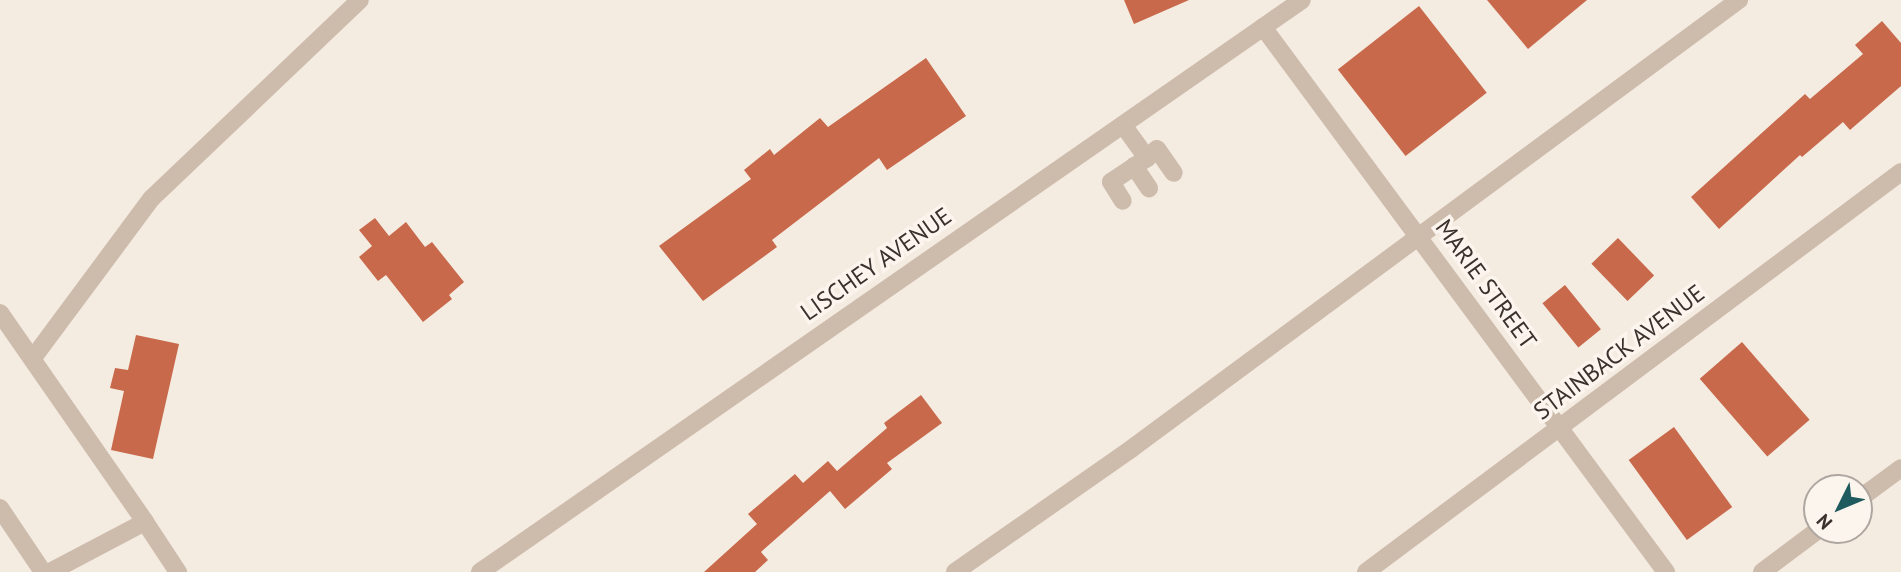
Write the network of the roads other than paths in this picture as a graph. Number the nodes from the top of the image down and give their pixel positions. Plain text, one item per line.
1 (360, 0) edge
2 (1302, 0) edge
3 (1739, 0) edge
4 (1263, 27) junction
5 (1123, 125) junction
6 (1140, 162) junction
7 (1901, 172) edge
8 (1174, 173) dead end
9 (1149, 188) dead end
10 (1124, 201) dead end
11 (1420, 237) junction
12 (0, 313) edge
13 (33, 358) junction
14 (1560, 426) junction
15 (1901, 468) edge
16 (1873, 489) edge
17 (0, 508) edge
18 (145, 522) junction
19 (1803, 541) edge
20 (43, 572) edge
21 (50, 572) edge
22 (178, 572) edge
23 (480, 572) edge
24 (955, 572) edge
25 (1366, 572) edge
26 (1666, 572) edge
27 (1762, 572) edge

1 - 13 street
2 - 4 street, LISCHEY AVENUE
3 - 11 street
4 - 5 street, LISCHEY AVENUE
4 - 11 street, MARIE STREET
5 - 6 street
5 - 23 street, LISCHEY AVENUE
6 - 8 street
6 - 9 street
6 - 10 street
7 - 14 street, STAINBACK AVENUE
11 - 14 street, MARIE STREET
11 - 24 street
12 - 13 street
13 - 18 street
14 - 25 street, STAINBACK AVENUE
14 - 26 street, MARIE STREET
15 - 16 street
17 - 20 street
18 - 21 street
18 - 22 street
19 - 27 street

